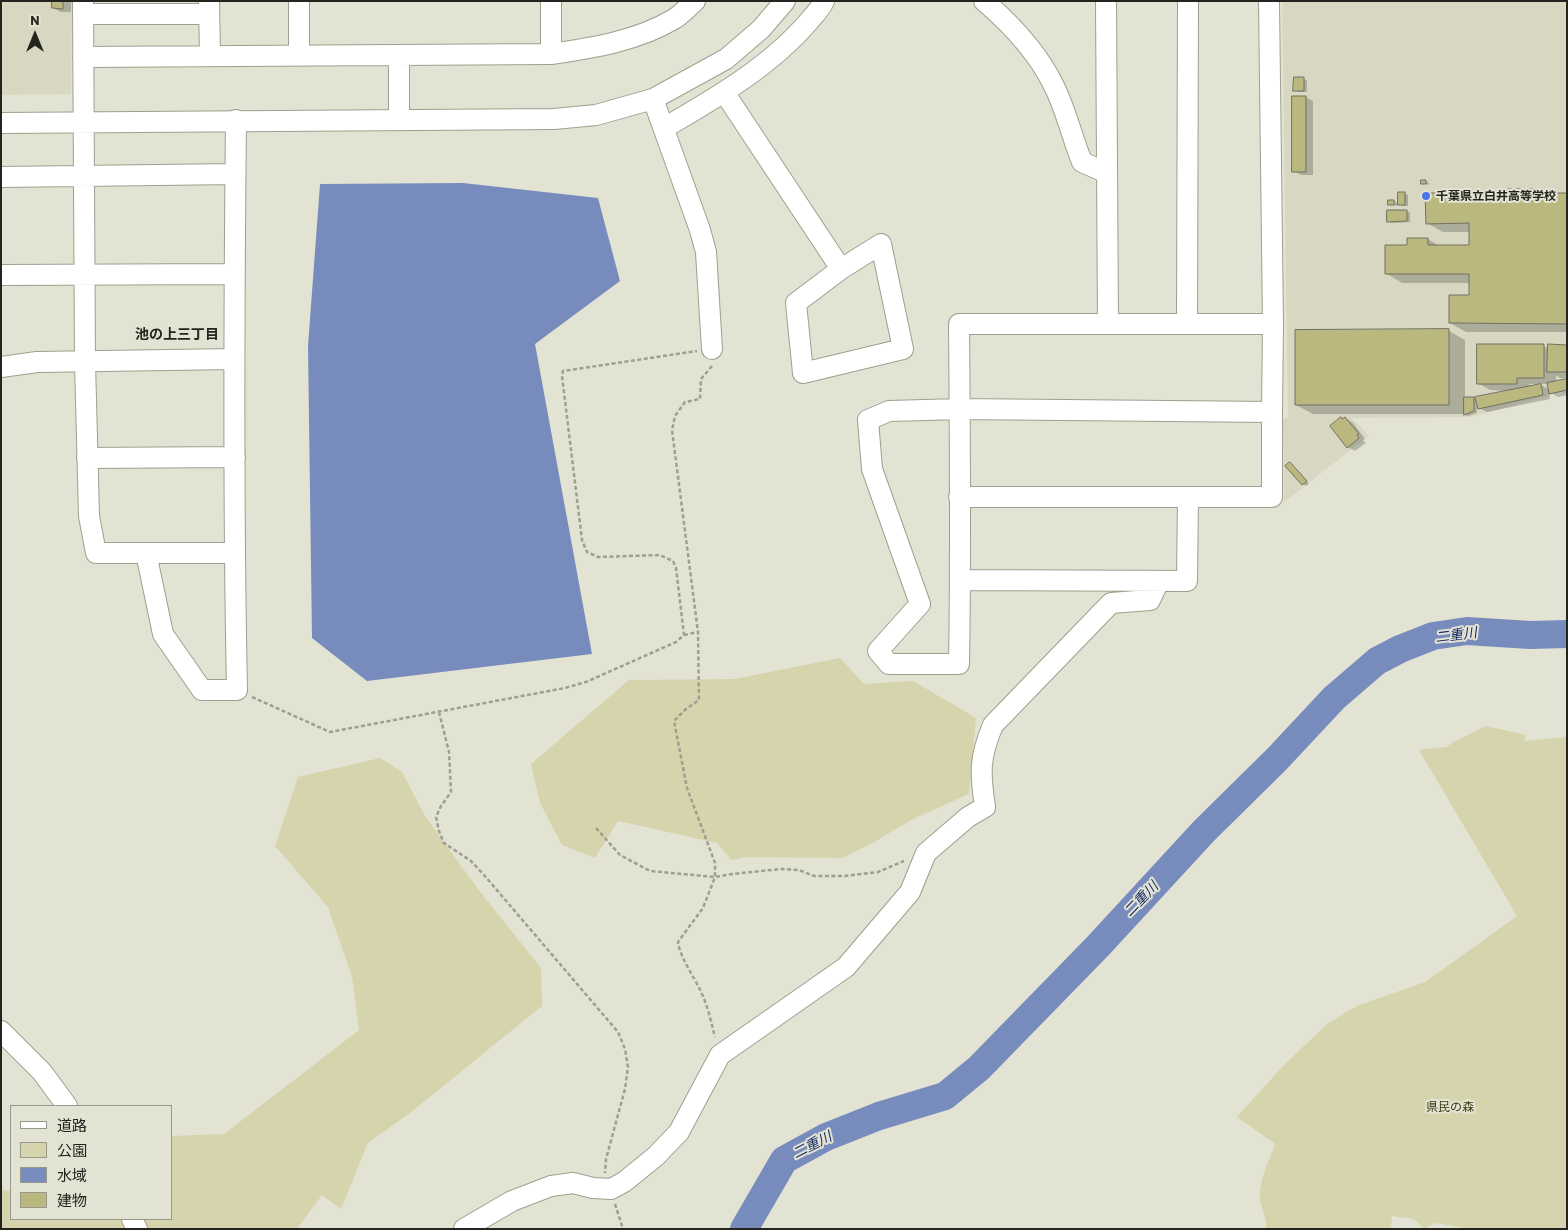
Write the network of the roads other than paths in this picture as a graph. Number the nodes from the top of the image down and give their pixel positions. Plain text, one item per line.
1 (299, 1) edge
2 (551, 1) edge
3 (695, 1) edge
4 (785, 1) edge
5 (824, 1) edge
6 (984, 1) edge
7 (1106, 1) edge
8 (1188, 1) edge
9 (1269, 1) edge
10 (83, 8) edge
11 (209, 8) edge
12 (551, 54) junction
13 (400, 55) junction
14 (210, 56) junction
15 (299, 56) junction
16 (83, 57) junction
17 (724, 92) junction
18 (654, 99) junction
19 (236, 120) junction
20 (400, 120) junction
21 (1, 123) edge
22 (84, 123) junction
23 (664, 128) junction
24 (1107, 173) junction
25 (235, 174) junction
26 (84, 177) junction
27 (1, 178) edge
28 (841, 269) junction
29 (234, 274) junction
30 (1, 275) edge
31 (85, 276) junction
32 (1108, 324) junction
33 (1187, 324) junction
34 (1273, 324) junction
35 (712, 349) road end
36 (234, 358) junction
37 (85, 362) junction
38 (1, 366) edge
39 (960, 409) junction
40 (1272, 412) junction
41 (235, 457) junction
42 (87, 458) junction
43 (1188, 496) junction
44 (959, 497) junction
45 (146, 553) junction
46 (234, 553) junction
47 (960, 580) junction
48 (1159, 581) junction
49 (1, 1031) edge
50 (66, 1105) edge
51 (464, 1229) edge

1 - 15 street
2 - 12 street
3 - 12 street
4 - 18 street
5 - 17 street
6 - 24 street
7 - 24 street
8 - 33 street
9 - 34 street
10 - 11 street
10 - 16 street
11 - 14 street
12 - 13 street
13 - 15 street
13 - 20 street
14 - 15 street
14 - 16 street
16 - 22 street
17 - 23 street
17 - 28 street
18 - 20 street
18 - 23 street
19 - 20 street
19 - 22 street
19 - 25 street
21 - 22 street
22 - 26 street
23 - 35 street
24 - 32 street
25 - 26 street
25 - 29 street
26 - 27 street
26 - 31 street
28 - 28 street
29 - 31 street
29 - 36 street
30 - 31 street
31 - 37 street
32 - 33 street
32 - 39 street
33 - 34 street
34 - 40 street
36 - 37 street
36 - 41 street
37 - 38 street
37 - 42 street
39 - 40 street
39 - 44 street
39 - 47 street
40 - 43 street
41 - 42 street
41 - 46 street
42 - 45 street
43 - 44 street
43 - 48 street
44 - 47 street
45 - 46 street
45 - 46 street
47 - 48 street
48 - 51 street
49 - 50 street

